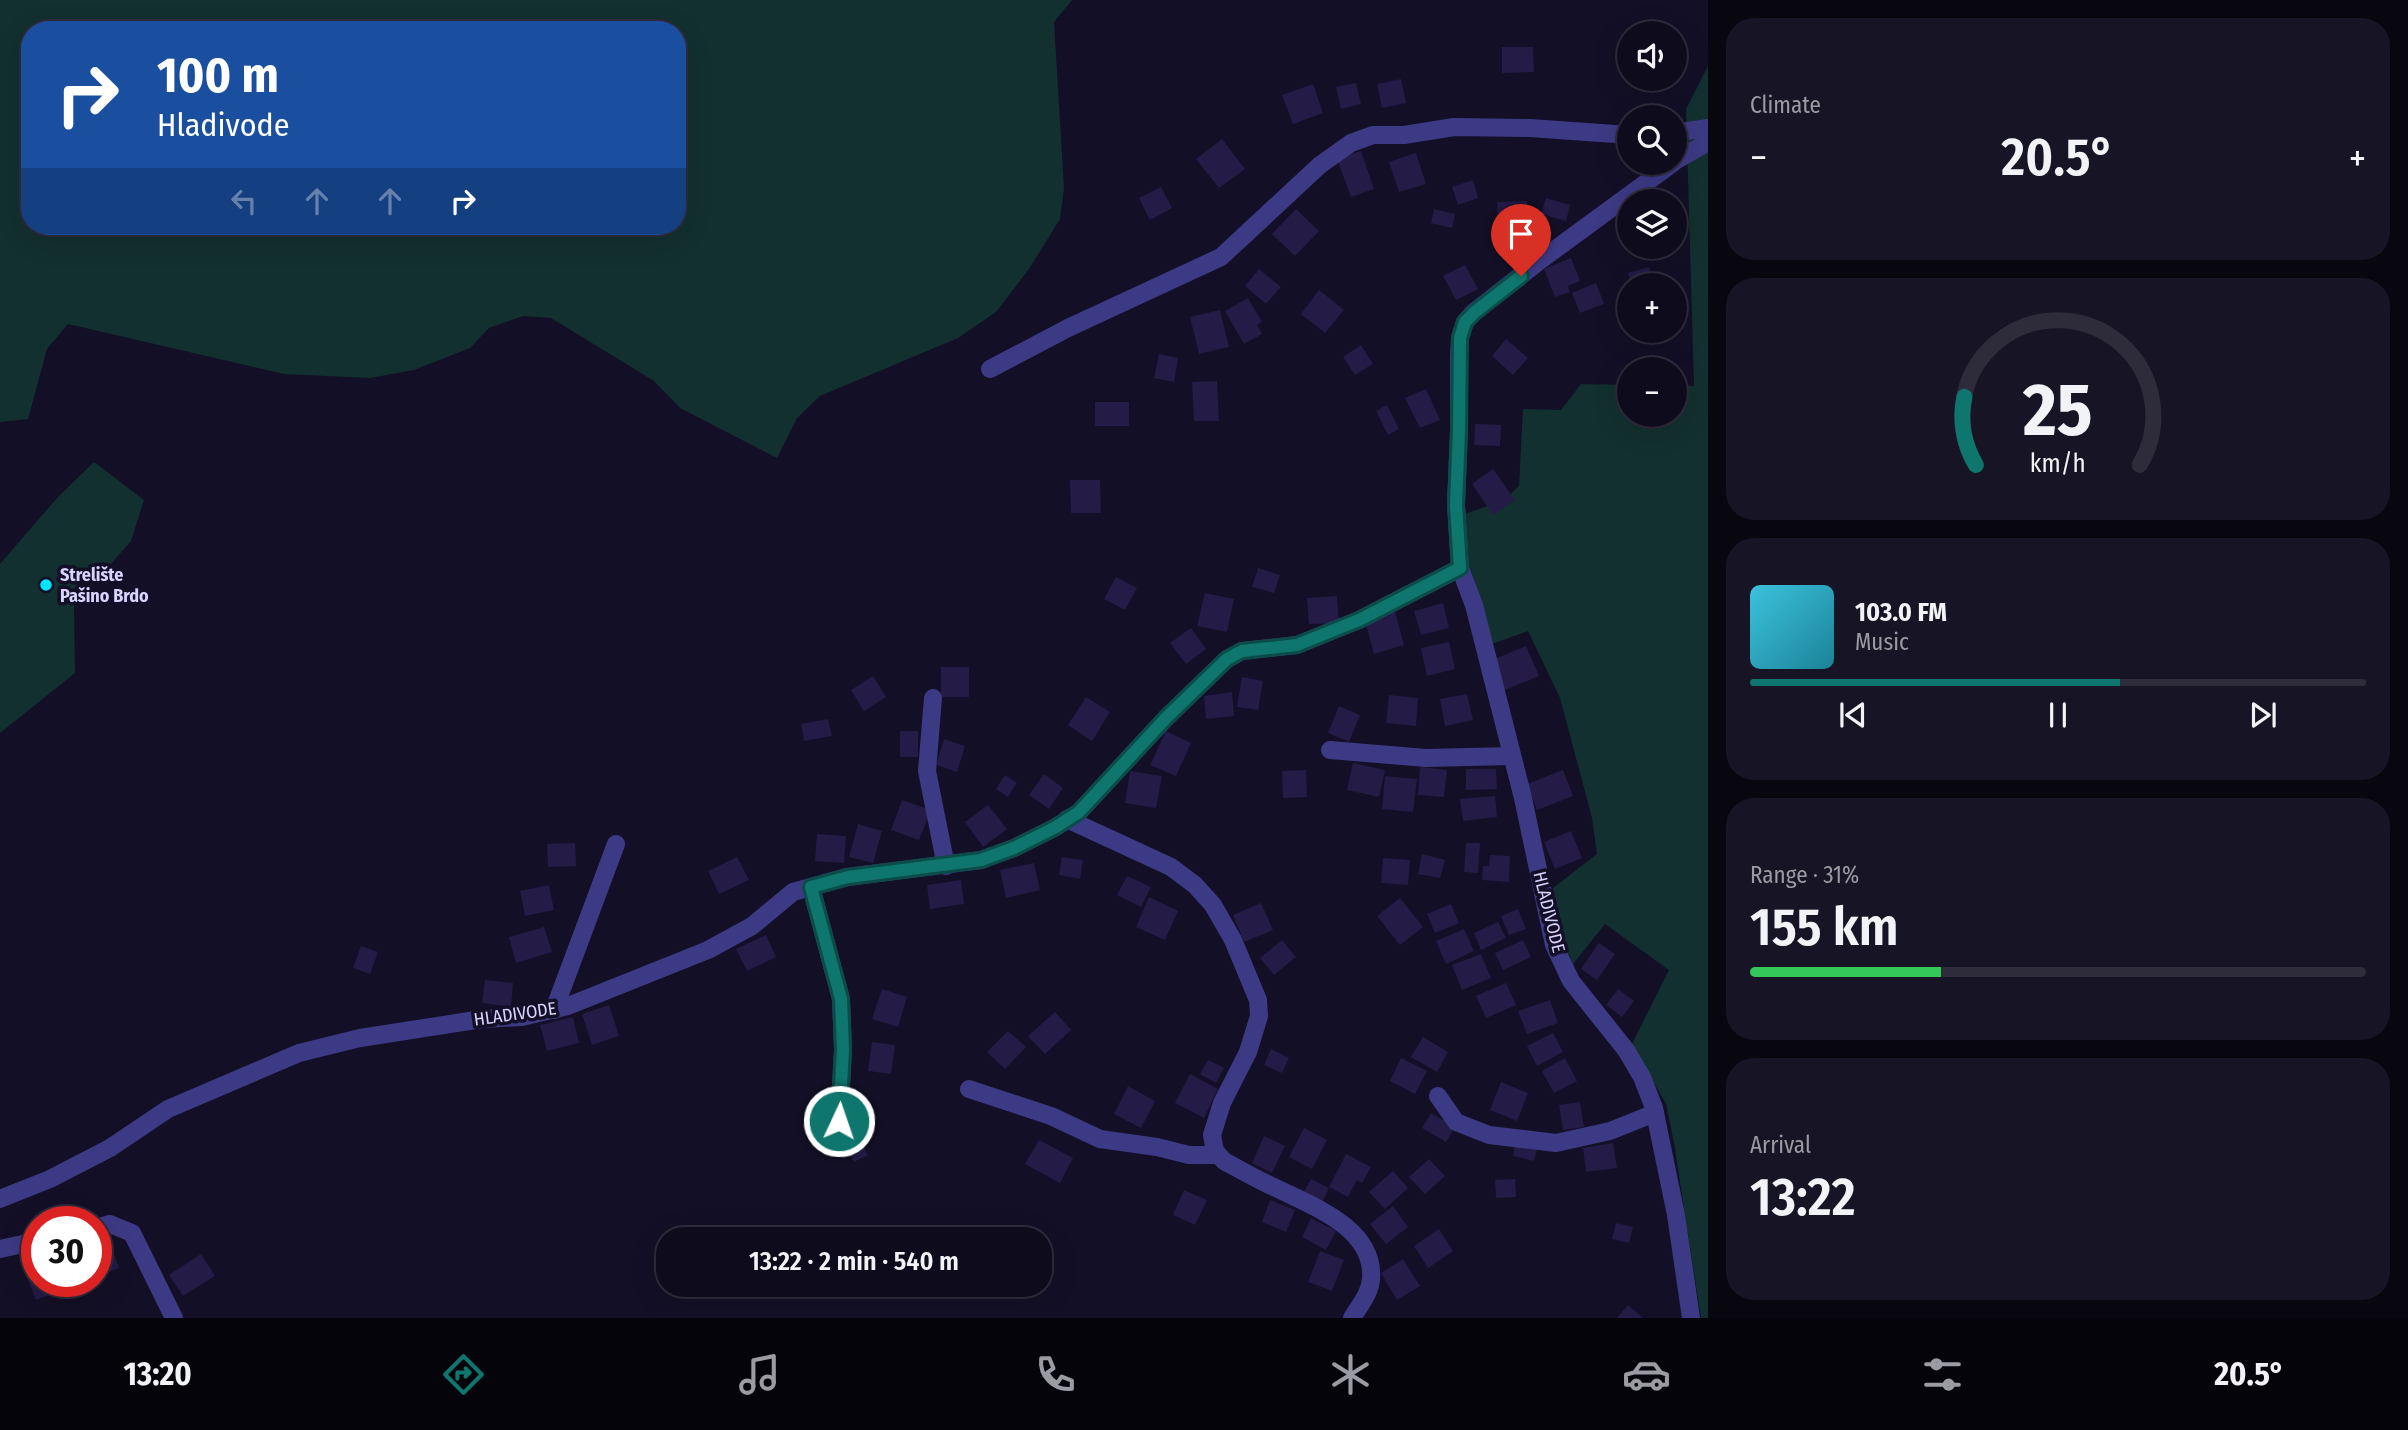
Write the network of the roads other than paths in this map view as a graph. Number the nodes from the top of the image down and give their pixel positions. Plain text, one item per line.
1 (1708, 128) edge
2 (1687, 131) edge
3 (1617, 134) edge
4 (1708, 142) edge
5 (1687, 154) edge
6 (1656, 175) edge
7 (990, 369) dead end
8 (1460, 568) junction
9 (933, 698) dead end
10 (1330, 750) dead end
11 (1511, 756) junction
12 (1067, 820) junction
13 (616, 845) dead end
14 (946, 866) junction
15 (811, 887) junction
16 (554, 1010) junction
17 (969, 1088) dead end
18 (1438, 1096) dead end
19 (1655, 1113) junction
20 (838, 1145) dead end
21 (1218, 1155) junction
22 (0, 1199) edge
23 (112, 1225) edge
24 (21, 1244) edge
25 (0, 1249) edge
26 (174, 1318) edge
27 (1352, 1318) edge
28 (1691, 1318) edge

1 - 2 street
3 - 7 street
4 - 5 street, HLADIVODE
6 - 8 street, HLADIVODE
8 - 11 street, HLADIVODE
8 - 12 street, HLADIVODE
9 - 14 street
10 - 11 street
11 - 19 street, HLADIVODE
12 - 14 street, HLADIVODE
12 - 21 street
13 - 16 street
14 - 15 street, HLADIVODE
15 - 16 street, HLADIVODE
15 - 20 street
16 - 22 street, HLADIVODE
17 - 21 street
18 - 19 street
19 - 28 street, HLADIVODE
21 - 27 street
23 - 26 street
24 - 25 street

